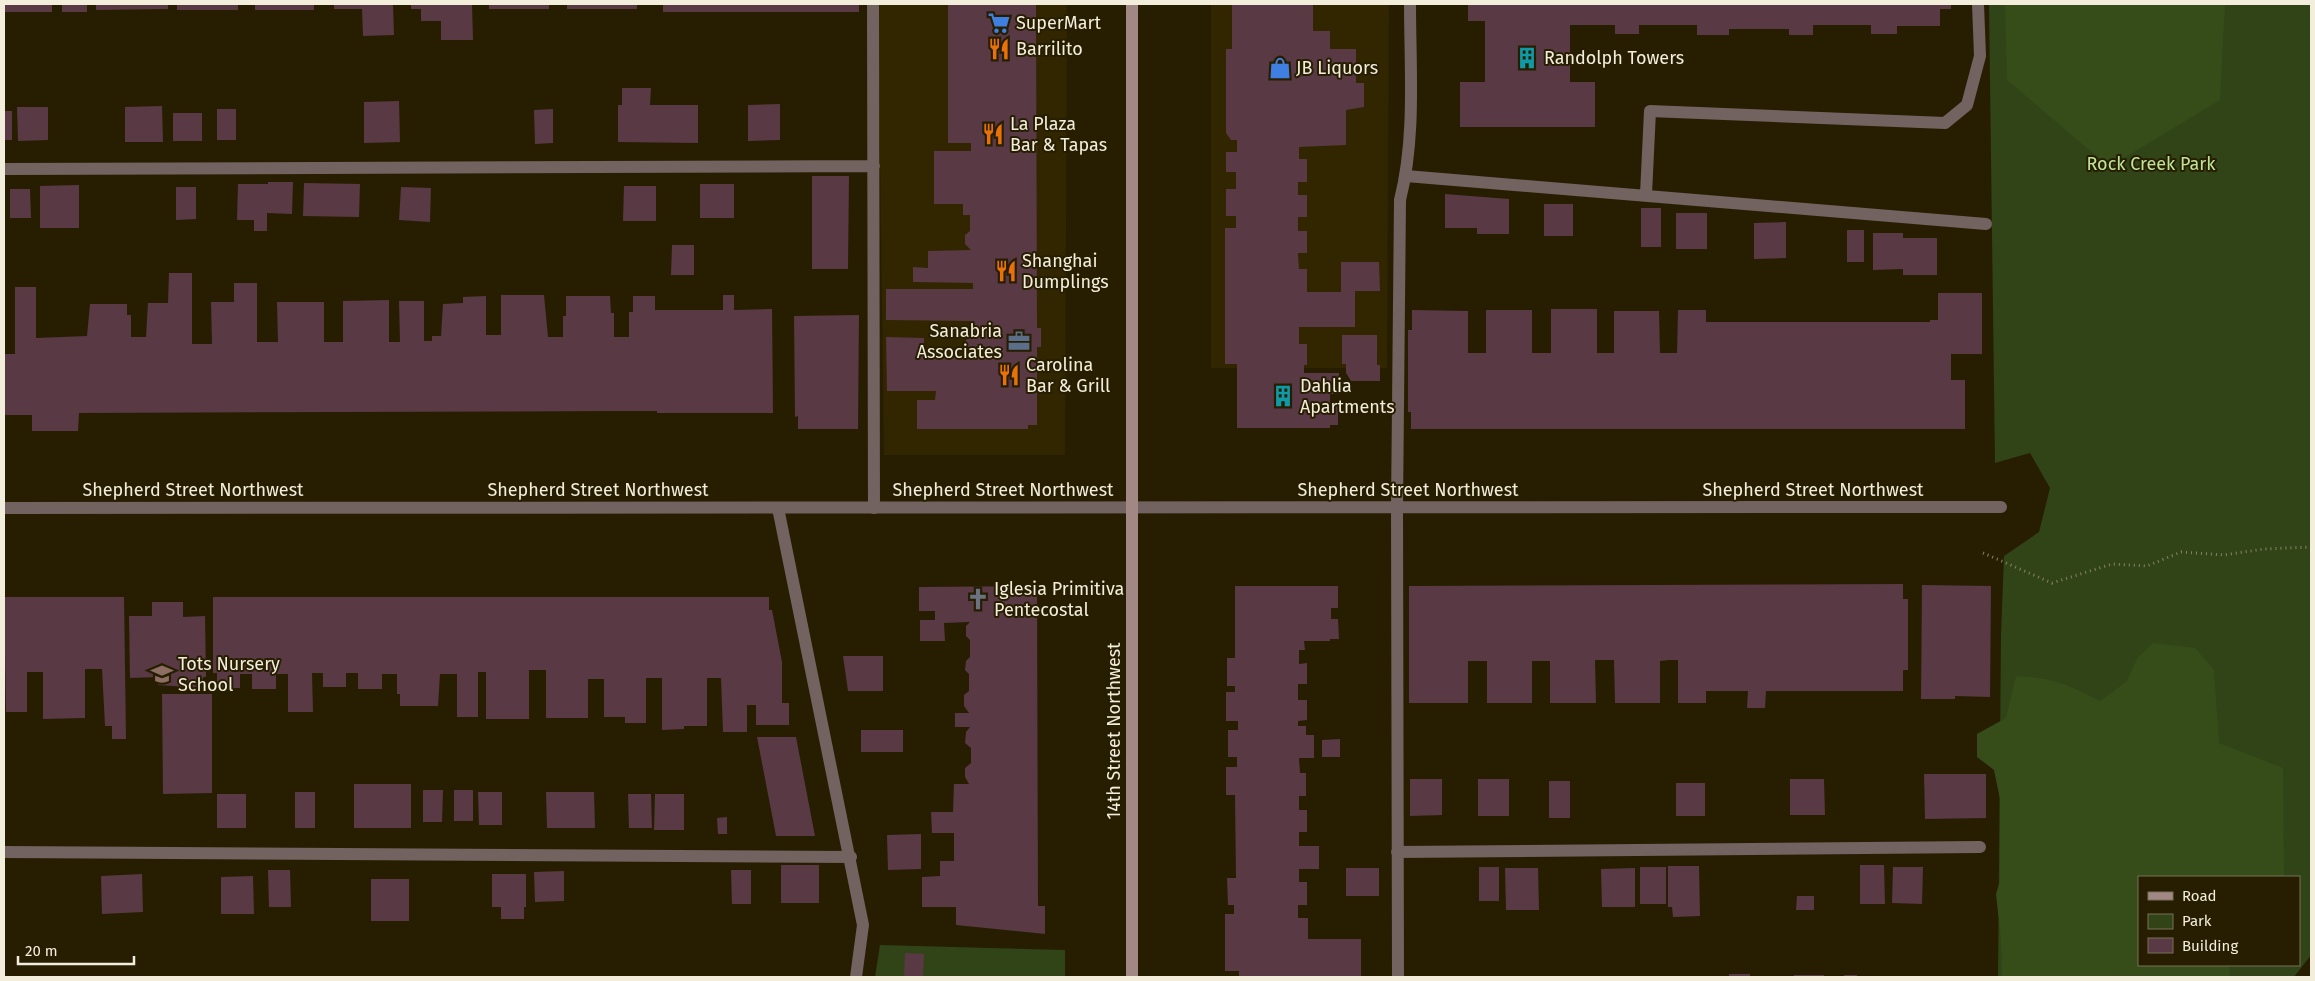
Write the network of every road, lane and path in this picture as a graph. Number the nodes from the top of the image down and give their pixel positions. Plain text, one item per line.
1 (873, 4) edge
2 (1132, 4) edge
3 (1410, 4) edge
4 (1978, 4) edge
5 (874, 166) junction
6 (4, 169) edge
7 (1406, 176) junction
8 (1646, 194) junction
9 (1986, 224) dead end
10 (2001, 507) dead end
11 (4, 508) edge
12 (778, 508) junction
13 (874, 508) junction
14 (1132, 508) junction
15 (1397, 508) junction
16 (2311, 546) edge
17 (1983, 553) dead end
18 (1980, 846) dead end
19 (4, 852) edge
20 (1397, 852) junction
21 (851, 857) junction
22 (856, 977) edge
23 (1132, 977) edge
24 (1398, 977) edge

1 - 5 street
2 - 14 main road, 14th Street Northwest
3 - 7 street
4 - 8 street
5 - 6 street
5 - 13 street
7 - 8 street
7 - 15 street
8 - 9 street
10 - 15 street, Shepherd Street Northwest
11 - 12 street, Shepherd Street Northwest
12 - 13 street, Shepherd Street Northwest
12 - 21 street
13 - 14 street, Shepherd Street Northwest
14 - 15 street, Shepherd Street Northwest
14 - 23 main road, 14th Street Northwest
15 - 20 street
16 - 17 path
18 - 20 street
19 - 21 street
20 - 24 street
21 - 22 street

